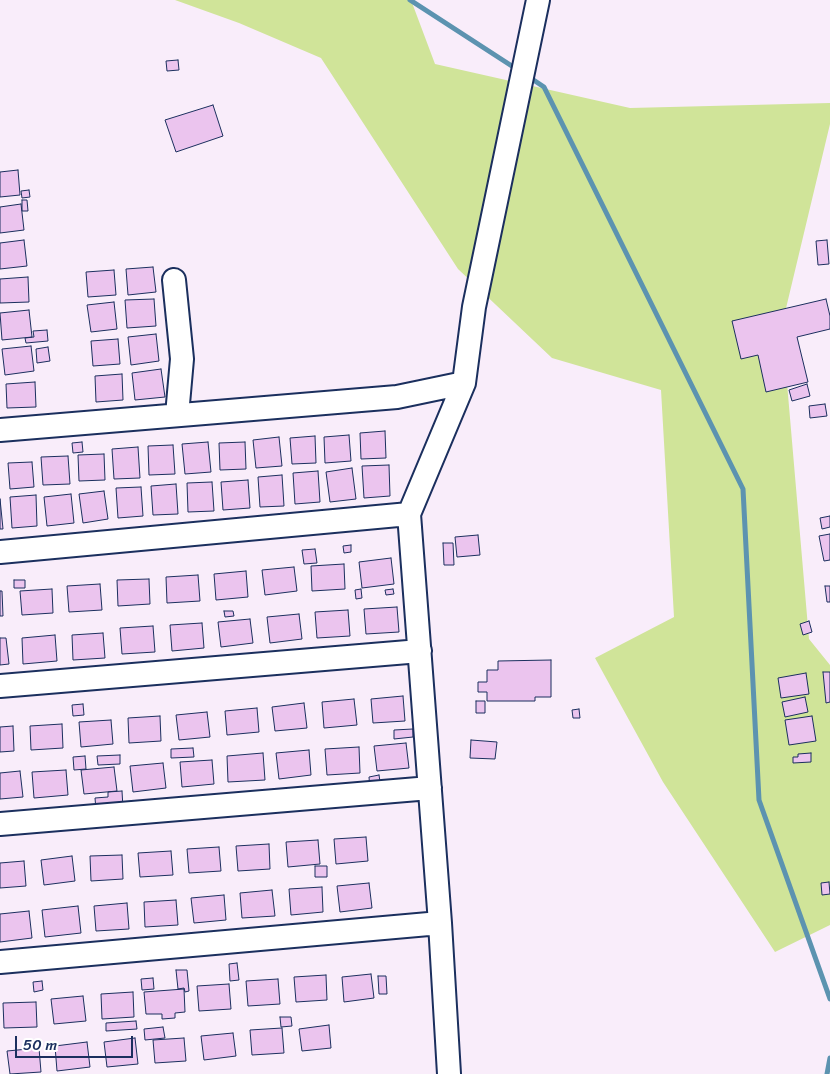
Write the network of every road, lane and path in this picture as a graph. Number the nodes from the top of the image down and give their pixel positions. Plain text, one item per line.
1 (538, 0) edge
2 (174, 280) dead end
3 (464, 383) junction
4 (177, 416) junction
5 (0, 430) edge
6 (409, 514) junction
7 (0, 552) edge
8 (420, 651) junction
9 (0, 686) edge
10 (430, 788) junction
11 (0, 824) edge
12 (440, 923) junction
13 (0, 962) edge
14 (449, 1074) edge

1 - 3 street
2 - 4 street
3 - 4 street
3 - 6 street
4 - 5 street
6 - 7 street
6 - 8 street
8 - 9 street
8 - 10 street
10 - 11 street
10 - 12 street
12 - 13 street
12 - 14 street

